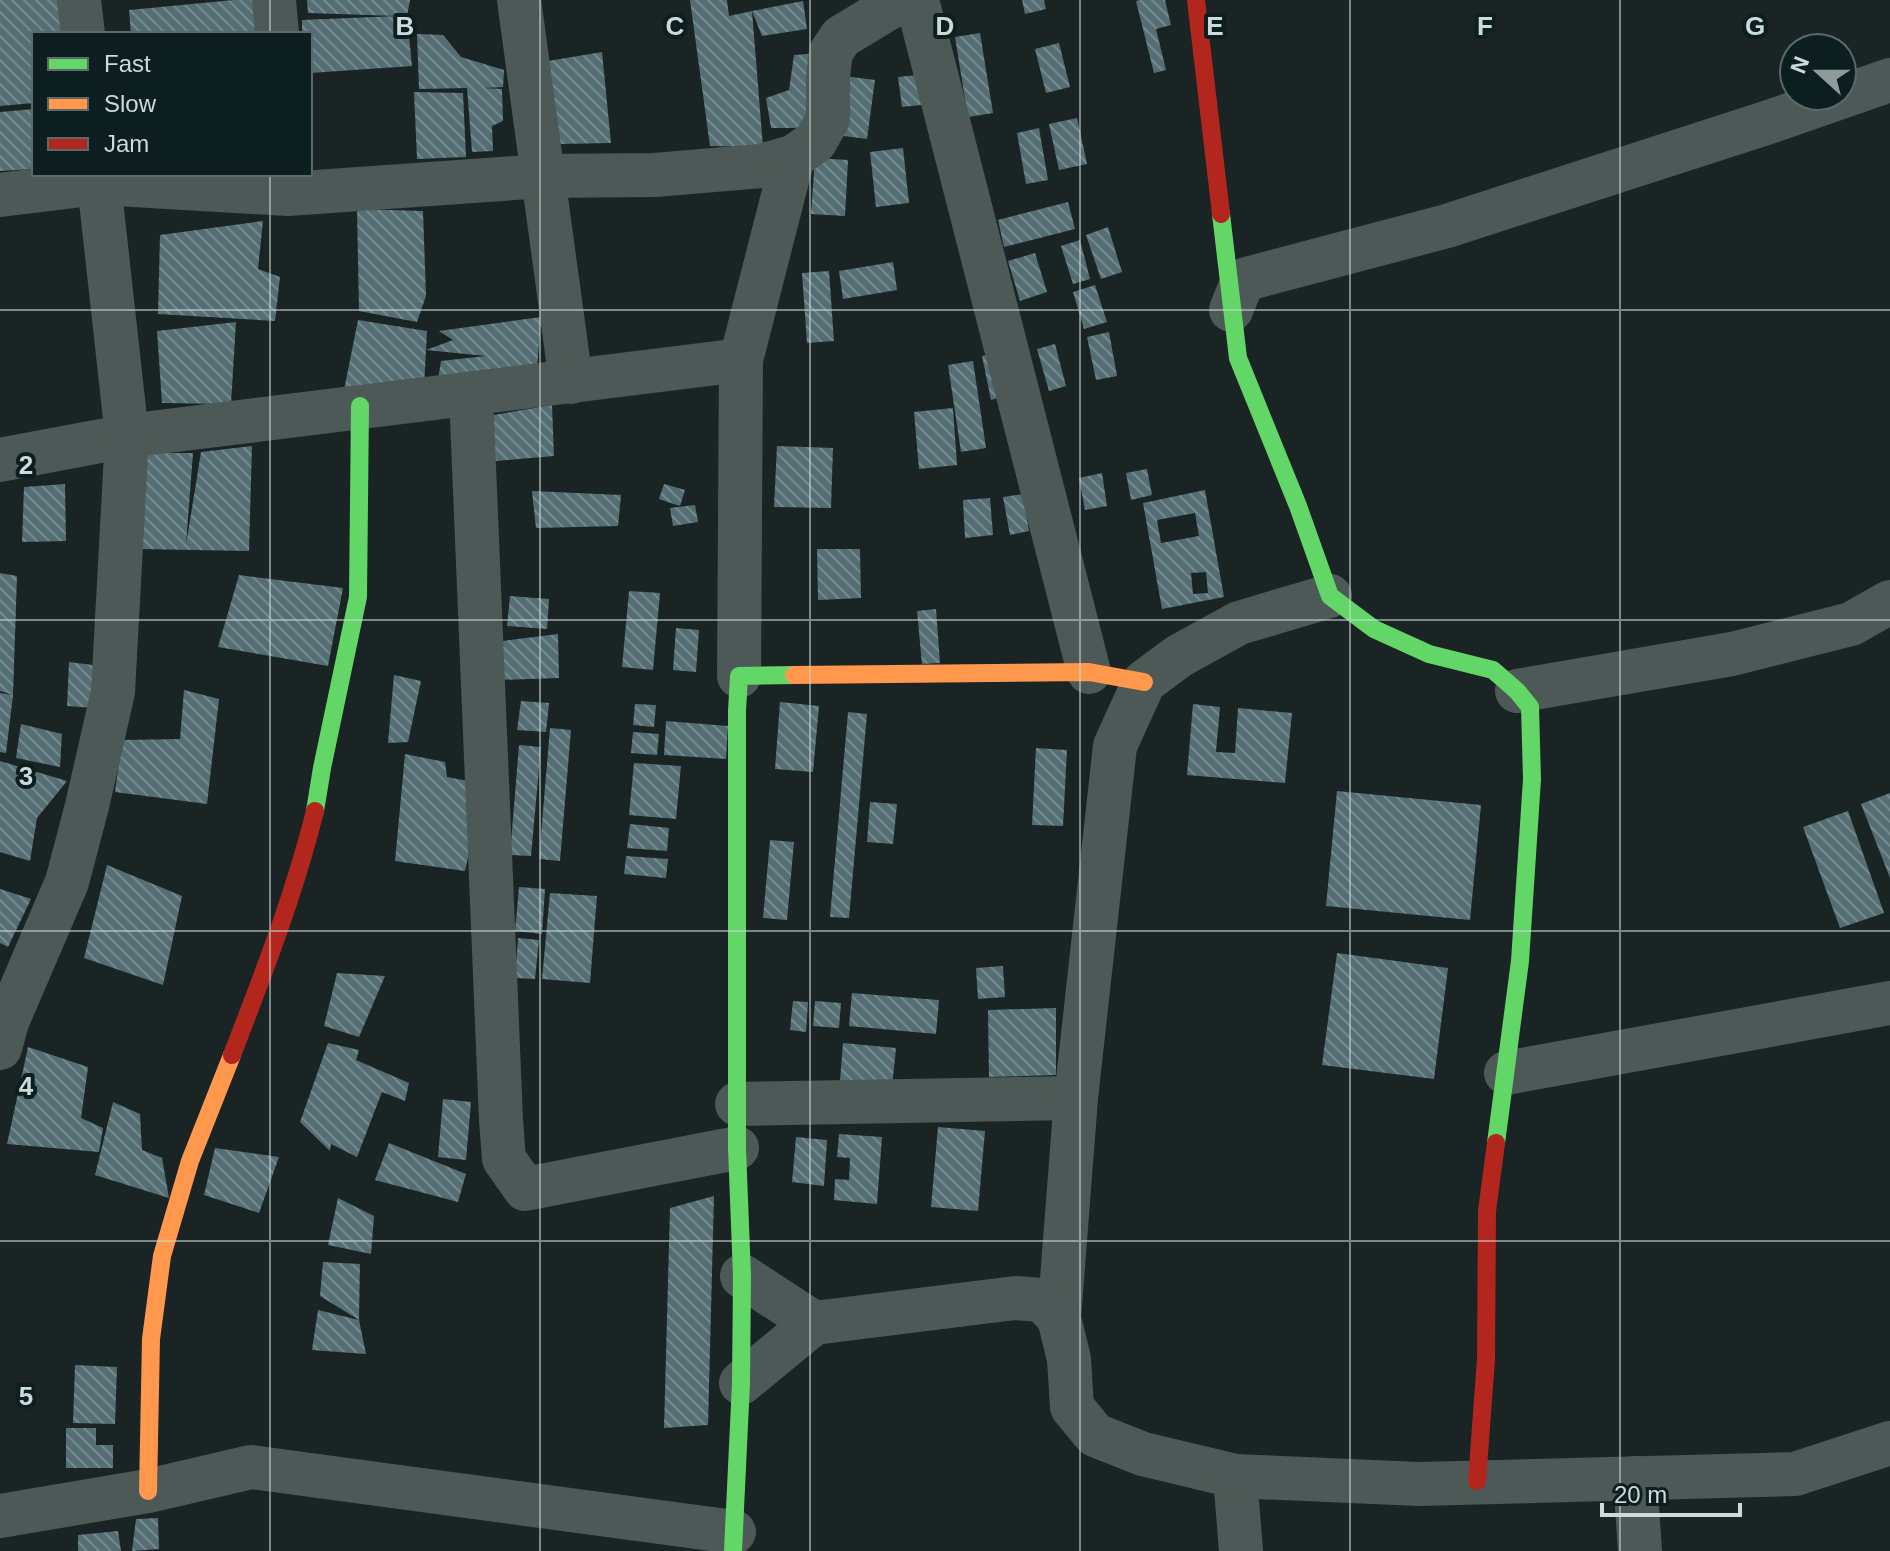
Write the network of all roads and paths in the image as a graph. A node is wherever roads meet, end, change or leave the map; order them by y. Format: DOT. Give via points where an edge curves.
graph roads {
  1 [pos="79,0"];
  2 [pos="274,0"];
  3 [pos="519,0"];
  4 [pos="902,0"];
  5 [pos="917,0"];
  6 [pos="1196,0"];
  7 [pos="83,32"];
  8 [pos="277,32"];
  9 [pos="1890,80"];
  10 [pos="793,157"];
  11 [pos="543,176"];
  12 [pos="98,179"];
  13 [pos="287,184"];
  14 [pos="0,195"];
  15 [pos="1231,310"];
  16 [pos="741,360"];
  17 [pos="571,382"];
  18 [pos="471,394"];
  19 [pos="360,406"];
  20 [pos="127,436"];
  21 [pos="0,460"];
  22 [pos="1330,596"];
  23 [pos="1890,602"];
  24 [pos="1089,672"];
  25 [pos="739,676"];
  26 [pos="1144,682"];
  27 [pos="1517,691"];
  28 [pos="1890,1003"];
  29 [pos="0,1048"];
  30 [pos="1506,1073"];
  31 [pos="1076,1098"];
  32 [pos="737,1104"];
  33 [pos="737,1148"];
  34 [pos="742,1276"];
  35 [pos="1059,1318"];
  36 [pos="814,1323"];
  37 [pos="741,1383"];
  38 [pos="1890,1443"];
  39 [pos="1235,1476"];
  40 [pos="1635,1478"];
  41 [pos="1477,1481"];
  42 [pos="148,1491"];
  43 [pos="0,1516"];
  44 [pos="734,1541"];
  45 [pos="1241,1551"];
  46 [pos="1640,1551"];
  1 -- 7 [label="street"];
  2 -- 8 [label="street"];
  3 -- 11 [label="street"];
  4 -- 10 [label="street" via="841,37 831,52 828,119 815,142"];
  5 -- 24 [label="street"];
  6 -- 15 [label="street"];
  9 -- 15 [label="street" via="1447,226 1243,280"];
  10 -- 11 [label="street" via="761,166 655,175"];
  10 -- 16 [label="street"];
  11 -- 13 [label="street"];
  11 -- 17 [label="street"];
  12 -- 13 [label="street"];
  12 -- 14 [label="street"];
  12 -- 20 [label="street"];
  15 -- 22 [label="street" via="1238,358"];
  16 -- 17 [label="street"];
  16 -- 25 [label="street"];
  17 -- 18 [label="street"];
  18 -- 19 [label="street"];
  18 -- 33 [label="street" via="504,1159 525,1189"];
  19 -- 20 [label="street"];
  19 -- 42 [label="street" via="358,597 300,867 190,1161 162,1256 151,1339"];
  20 -- 21 [label="street"];
  20 -- 29 [label="street" via="113,692 67,882"];
  22 -- 26 [label="street" via="1239,623"];
  22 -- 27 [label="street" via="1374,629 1429,654 1493,670"];
  23 -- 27 [label="street" via="1851,624 1732,654"];
  24 -- 25 [label="street"];
  24 -- 26 [label="street"];
  25 -- 32 [label="street"];
  26 -- 31 [label="street" via="1115,746"];
  27 -- 30 [label="street" via="1530,707 1532,779 1520,961"];
  28 -- 30 [label="street"];
  30 -- 41 [label="street" via="1487,1211 1486,1359"];
  31 -- 32 [label="street"];
  31 -- 35 [label="street"];
  32 -- 33 [label="street"];
  33 -- 34 [label="street"];
  34 -- 36 [label="street"];
  34 -- 37 [label="street"];
  35 -- 36 [label="street" via="1042,1300 1015,1298"];
  35 -- 39 [label="street" via="1072,1407 1095,1435 1143,1454"];
  36 -- 37 [label="street"];
  37 -- 44 [label="street"];
  38 -- 40 [label="street" via="1795,1474"];
  39 -- 41 [label="street" via="1419,1484"];
  39 -- 45 [label="street"];
  40 -- 41 [label="street"];
  40 -- 46 [label="street"];
  42 -- 43 [label="street"];
  42 -- 44 [label="street" via="251,1467"];
}
